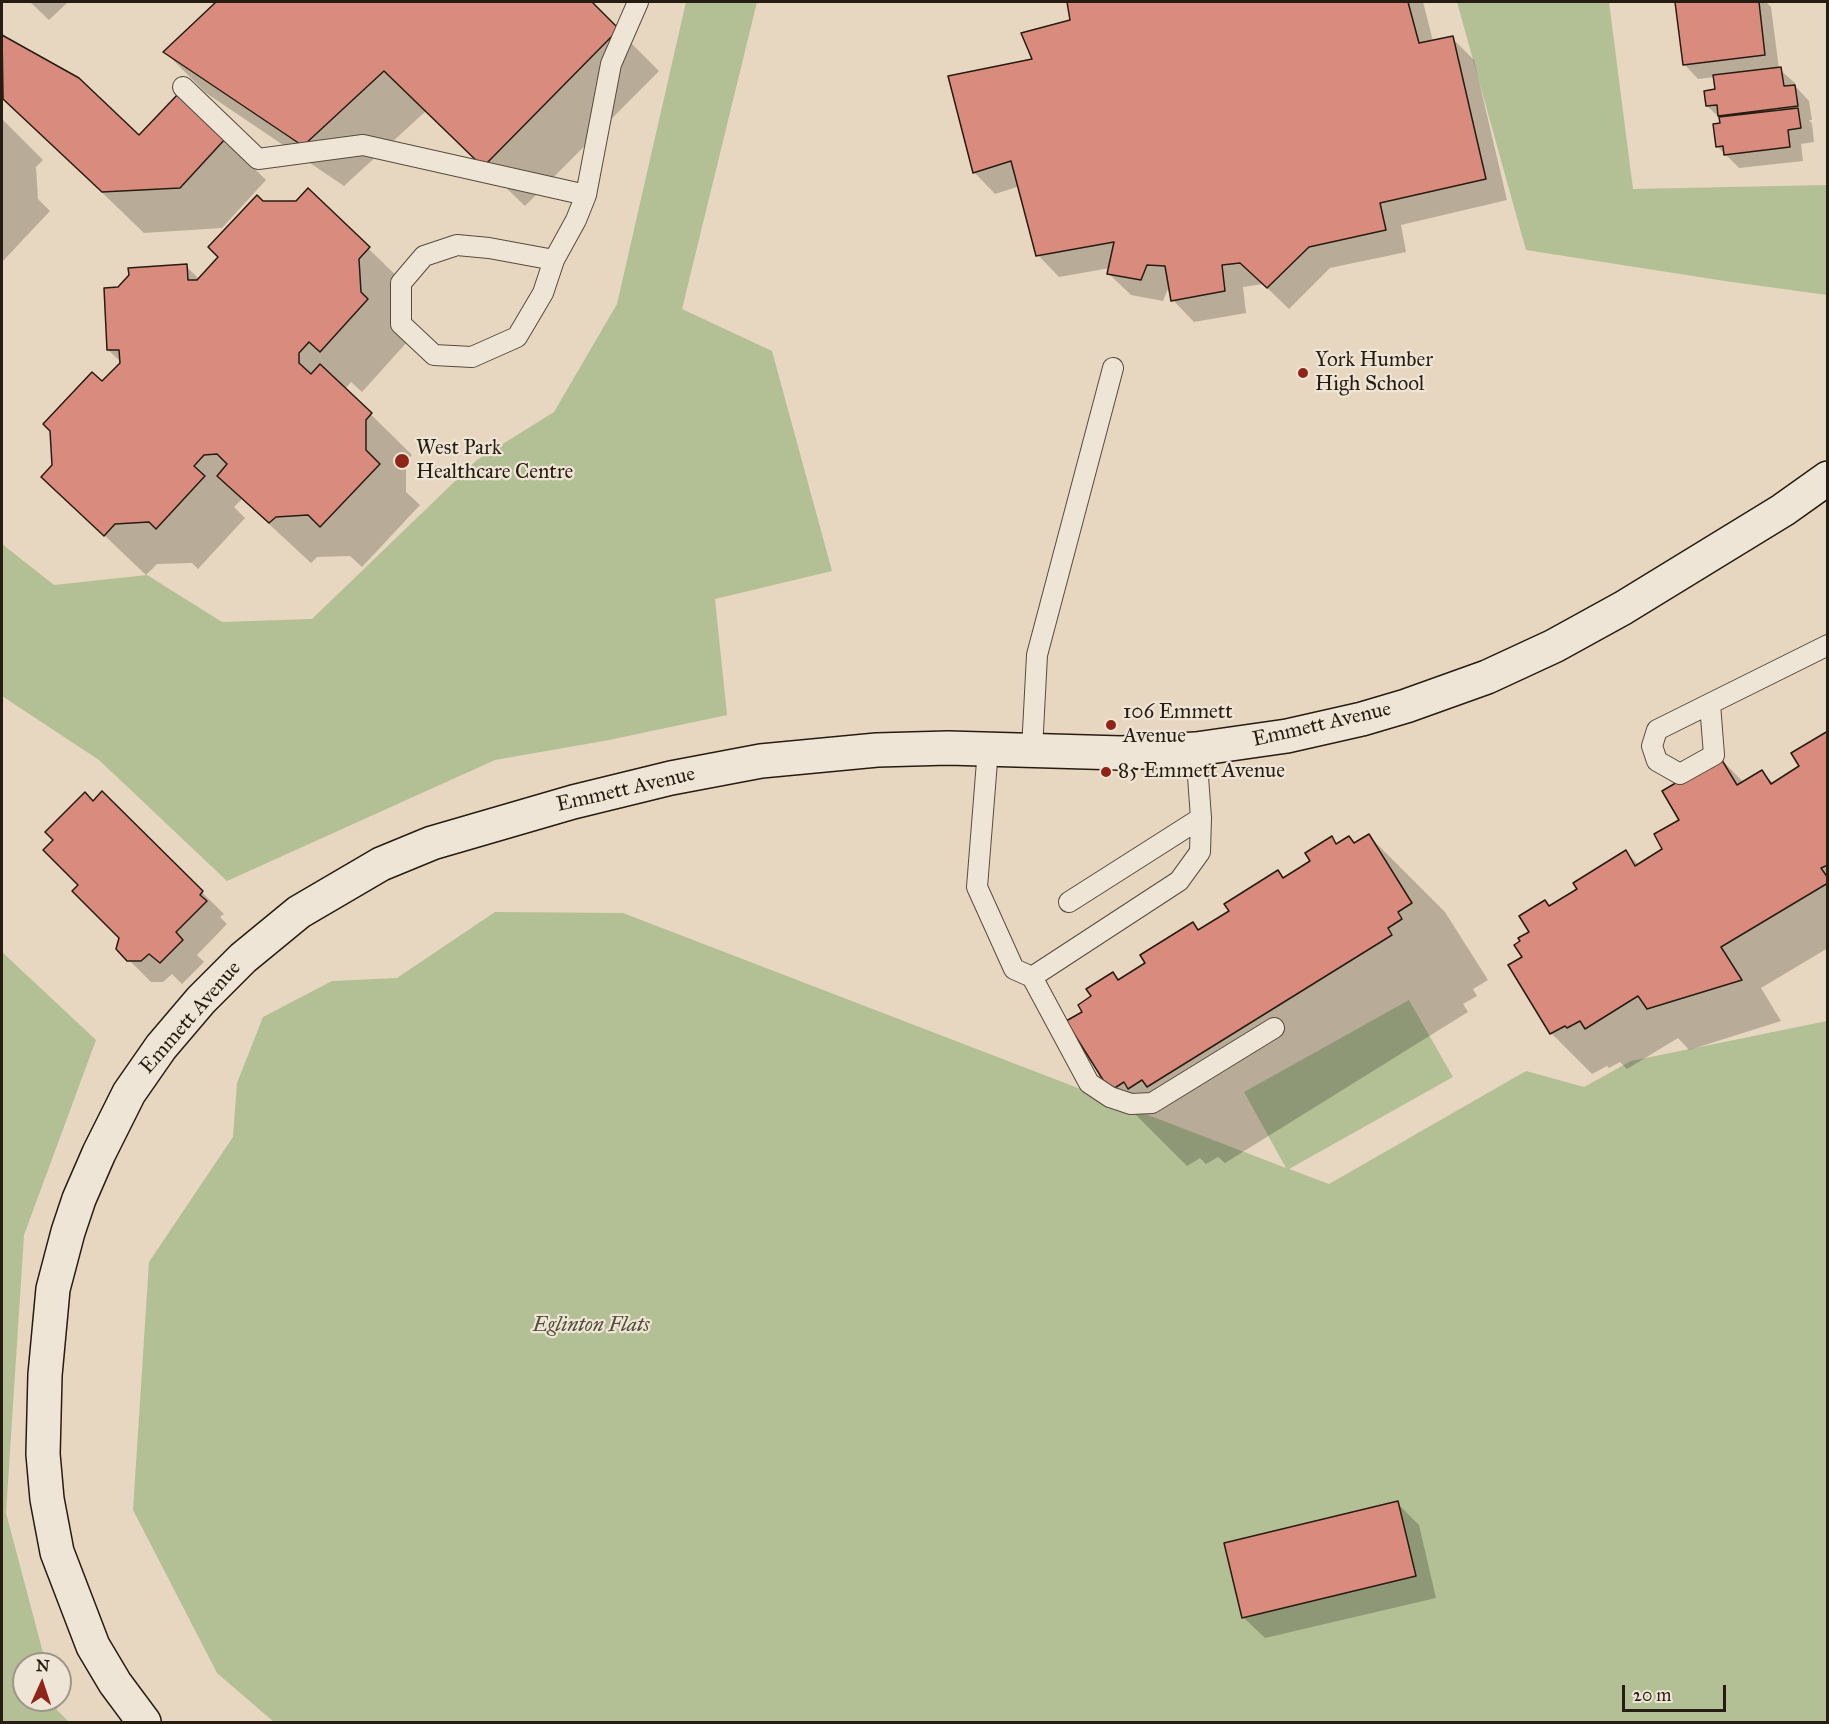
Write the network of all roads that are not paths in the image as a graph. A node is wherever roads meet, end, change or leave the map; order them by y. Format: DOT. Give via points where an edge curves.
graph roads {
  1 [pos="638,2"];
  2 [pos="183,87"];
  3 [pos="586,195"];
  4 [pos="554,260"];
  5 [pos="1113,368"];
  6 [pos="1826,483"];
  7 [pos="1827,645"];
  8 [pos="1710,704"];
  9 [pos="988,749"];
  10 [pos="1196,749"];
  11 [pos="1032,750"];
  12 [pos="1201,818"];
  13 [pos="1069,902"];
  14 [pos="1032,977"];
  15 [pos="1274,1028"];
  16 [pos="144,1722"];
  1 -- 3 [label="lane" via="611,64"];
  2 -- 3 [label="lane" via="258,159 363,145"];
  3 -- 4 [label="lane"];
  4 -- 4 [label="lane" via="457,245 424,256 401,283 400,324 434,355 472,357 517,337 543,293"];
  5 -- 11 [label="lane" via="1037,655"];
  6 -- 10 [label="street, Emmett Avenue" via="1623,608 1487,677 1362,719 1287,736"];
  7 -- 8 [label="lane"];
  9 -- 11 [label="street, Emmett Avenue"];
  9 -- 14 [label="lane" via="977,887 1014,969"];
  9 -- 16 [label="street, Emmett Avenue" via="878,750 761,761 573,802 432,843 381,864 299,912 243,958 194,1008 129,1093 79,1199 53,1289 45,1375 43,1454 57,1552 93,1646"];
  10 -- 11 [label="street, Emmett Avenue" via="1121,753"];
  10 -- 12 [label="lane"];
  12 -- 13 [label="lane"];
  12 -- 14 [label="lane" via="1200,852 1179,881"];
  14 -- 15 [label="lane" via="1089,1083 1110,1097 1131,1104 1152,1103"];
}
